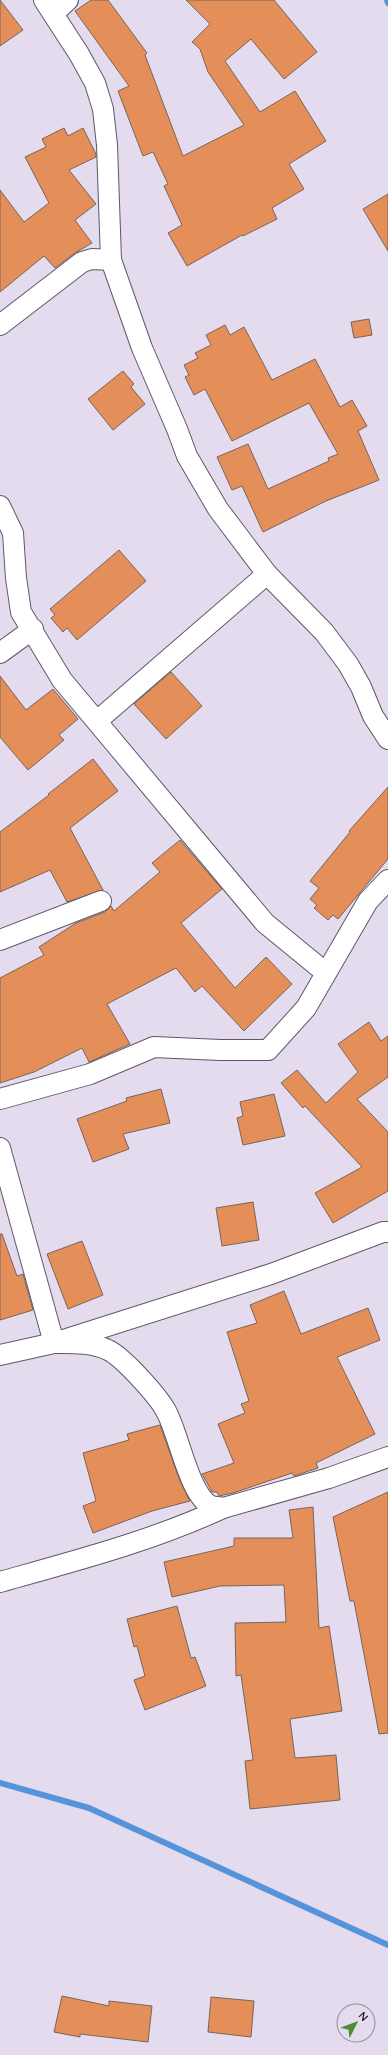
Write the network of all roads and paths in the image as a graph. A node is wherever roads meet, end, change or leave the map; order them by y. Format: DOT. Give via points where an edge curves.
graph roads {
  1 [pos="68,0"];
  2 [pos="49,7"];
  3 [pos="111,260"];
  4 [pos="0,325"];
  5 [pos="0,506"];
  6 [pos="267,574"];
  7 [pos="33,629"];
  8 [pos="0,653"];
  9 [pos="97,721"];
  10 [pos="388,739"];
  11 [pos="388,880"];
  12 [pos="101,901"];
  13 [pos="0,940"];
  14 [pos="326,973"];
  15 [pos="0,1099"];
  16 [pos="0,1148"];
  17 [pos="388,1232"];
  18 [pos="54,1343"];
  19 [pos="0,1356"];
  20 [pos="388,1456"];
  21 [pos="223,1508"];
  22 [pos="0,1582"];
  1 -- 2 [label="street"];
  2 -- 3 [label="street" via="95,83 103,109 107,145"];
  3 -- 4 [label="street" via="92,259 82,262"];
  3 -- 6 [label="street" via="142,348 186,456 218,509"];
  5 -- 7 [label="street" via="13,533 21,612"];
  6 -- 9 [label="street"];
  6 -- 10 [label="street" via="324,632 348,664 373,716"];
  7 -- 8 [label="street"];
  7 -- 9 [label="street" via="62,680"];
  9 -- 14 [label="street" via="265,923"];
  11 -- 14 [label="street" via="368,901"];
  12 -- 13 [label="street"];
  14 -- 15 [label="street" via="306,1008 268,1050 154,1047 90,1074"];
  16 -- 18 [label="street"];
  17 -- 18 [label="street" via="271,1274"];
  18 -- 19 [label="street"];
  18 -- 21 [label="street" via="95,1346 108,1350 124,1363 166,1410 199,1495 211,1506"];
  20 -- 21 [label="street" via="329,1478"];
  21 -- 22 [label="street" via="183,1526"];
}
